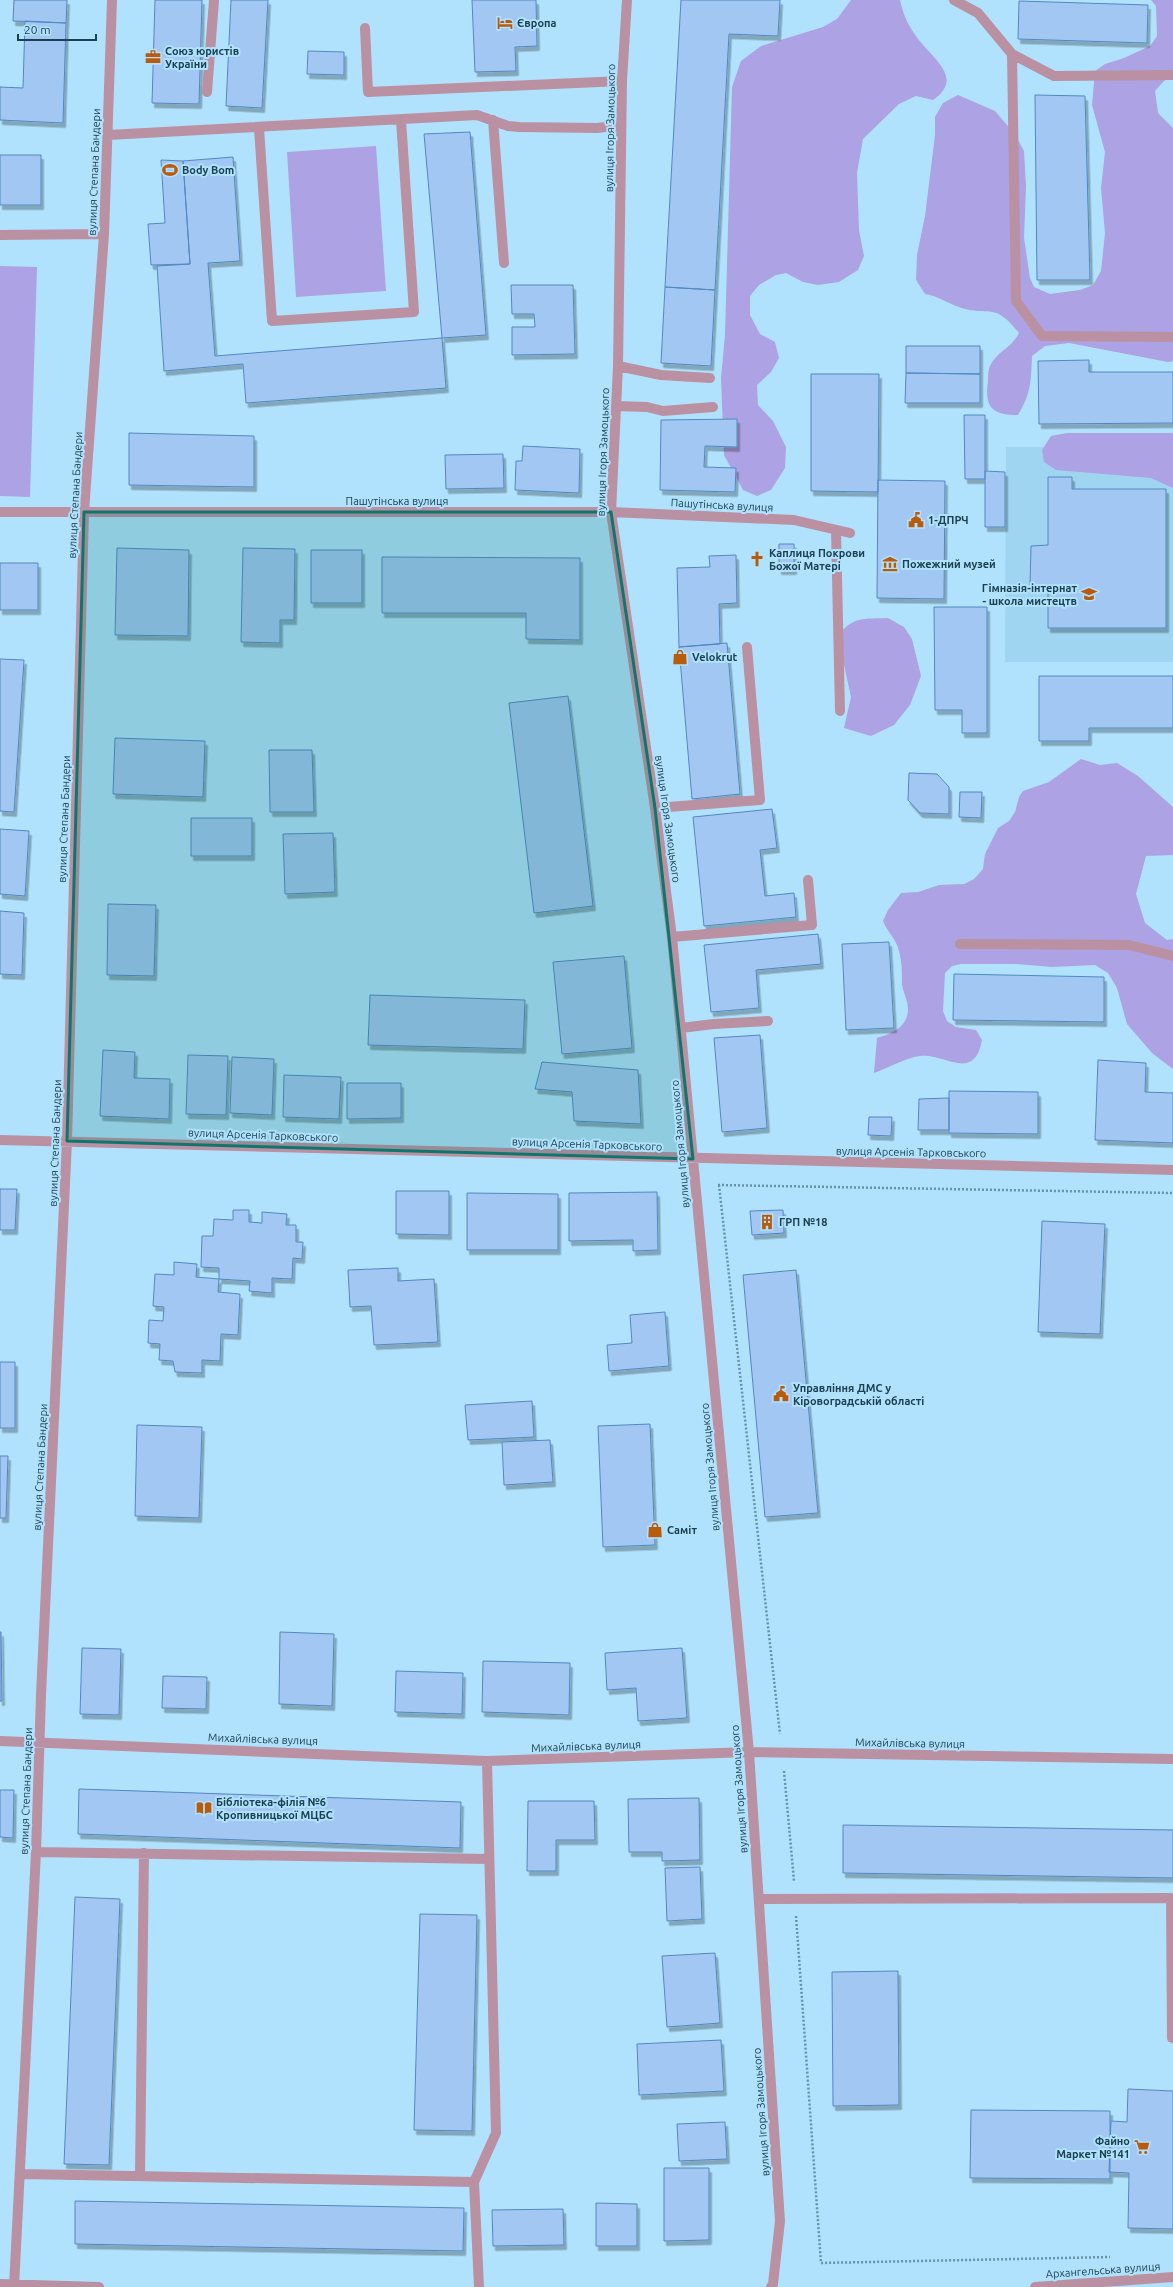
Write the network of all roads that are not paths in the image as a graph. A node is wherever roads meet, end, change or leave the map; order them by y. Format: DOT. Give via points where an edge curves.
graph roads {
  1 [pos="112,0"];
  2 [pos="214,0"];
  3 [pos="627,0"];
  4 [pos="954,0"];
  5 [pos="365,28"];
  6 [pos="1012,54"];
  7 [pos="1173,75"];
  8 [pos="622,81"];
  9 [pos="207,92"];
  10 [pos="401,120"];
  11 [pos="493,120"];
  12 [pos="621,125"];
  13 [pos="260,128"];
  14 [pos="108,135"];
  15 [pos="104,234"];
  16 [pos="0,235"];
  17 [pos="504,263"];
  18 [pos="1173,337"];
  19 [pos="618,366"];
  20 [pos="710,378"];
  21 [pos="616,406"];
  22 [pos="713,407"];
  23 [pos="0,512"];
  24 [pos="84,512"];
  25 [pos="611,512"];
  26 [pos="836,531"];
  27 [pos="850,533"];
  28 [pos="747,647"];
  29 [pos="840,711"];
  30 [pos="655,808"];
  31 [pos="808,880"];
  32 [pos="672,937"];
  33 [pos="960,944"];
  34 [pos="1173,956"];
  35 [pos="768,1021"];
  36 [pos="681,1028"];
  37 [pos="0,1140"];
  38 [pos="67,1141"];
  39 [pos="693,1159"];
  40 [pos="1173,1170"];
  41 [pos="0,1740"];
  42 [pos="39,1742"];
  43 [pos="749,1752"];
  44 [pos="1173,1759"];
  45 [pos="487,1761"];
  46 [pos="36,1852"];
  47 [pos="144,1853"];
  48 [pos="489,1859"];
  49 [pos="759,1899"];
  50 [pos="1172,2038"];
  51 [pos="20,2174"];
  52 [pos="140,2175"];
  53 [pos="474,2182"];
  54 [pos="1173,2277"];
  55 [pos="0,2284"];
  56 [pos="14,2286"];
  57 [pos="99,2287"];
  58 [pos="479,2287"];
  59 [pos="771,2287"];
  60 [pos="1035,2287"];
  1 -- 14 [label="street, вулиця Степана Бандери"];
  2 -- 9 [label="street"];
  3 -- 8 [label="street, вулиця Ігоря Замоцького"];
  4 -- 6 [label="street" via="978,13"];
  5 -- 8 [label="street" via="368,92"];
  6 -- 7 [label="street" via="1054,76"];
  6 -- 18 [label="street" via="1016,301 1042,336"];
  8 -- 12 [label="street, вулиця Ігоря Замоцького"];
  10 -- 11 [label="street" via="477,116"];
  10 -- 13 [label="street"];
  10 -- 13 [label="street" via="414,312 272,321"];
  11 -- 12 [label="street" via="519,127 597,128"];
  11 -- 17 [label="street"];
  12 -- 19 [label="street, вулиця Ігоря Замоцького"];
  13 -- 14 [label="street"];
  14 -- 15 [label="street, вулиця Степана Бандери"];
  15 -- 16 [label="street"];
  15 -- 24 [label="street, вулиця Степана Бандери"];
  19 -- 20 [label="street" via="661,375"];
  19 -- 21 [label="street, вулиця Ігоря Замоцького"];
  21 -- 22 [label="street" via="647,407 663,411"];
  21 -- 25 [label="street, вулиця Ігоря Замоцького"];
  23 -- 24 [label="street, Пашутінська вулиця"];
  24 -- 25 [label="street, Пашутінська вулиця"];
  24 -- 38 [label="street, вулиця Степана Бандери"];
  25 -- 26 [label="street, Пашутінська вулиця" via="794,520"];
  25 -- 30 [label="street, вулиця Ігоря Замоцького"];
  26 -- 27 [label="street, Пашутінська вулиця"];
  26 -- 29 [label="street"];
  28 -- 30 [label="street" via="760,800"];
  30 -- 32 [label="street, вулиця Ігоря Замоцького"];
  31 -- 32 [label="street" via="812,925"];
  32 -- 36 [label="street, вулиця Ігоря Замоцького"];
  33 -- 34 [label="street" via="1129,945"];
  35 -- 36 [label="street"];
  36 -- 39 [label="street, вулиця Ігоря Замоцького"];
  37 -- 38 [label="street, вулиця Арсенія Тарковського"];
  38 -- 39 [label="street, вулиця Арсенія Тарковського"];
  38 -- 42 [label="street, вулиця Степана Бандери"];
  39 -- 40 [label="street, вулиця Арсенія Тарковського"];
  39 -- 43 [label="street, вулиця Ігоря Замоцького"];
  41 -- 42 [label="street, Михайлівська вулиця"];
  42 -- 45 [label="street, Михайлівська вулиця"];
  42 -- 46 [label="street, вулиця Степана Бандери"];
  43 -- 44 [label="street, Михайлівська вулиця"];
  43 -- 45 [label="street, Михайлівська вулиця"];
  43 -- 49 [label="street, вулиця Ігоря Замоцького"];
  45 -- 48 [label="street"];
  46 -- 47 [label="street"];
  46 -- 51 [label="street, вулиця Степана Бандери"];
  47 -- 48 [label="street"];
  47 -- 52 [label="street"];
  48 -- 53 [label="street" via="496,2133"];
  49 -- 50 [label="street" via="1172,1898"];
  49 -- 59 [label="street, вулиця Ігоря Замоцького" via="780,2221"];
  51 -- 52 [label="street"];
  51 -- 56 [label="street, вулиця Степана Бандери"];
  52 -- 53 [label="street"];
  53 -- 58 [label="street"];
  54 -- 60 [label="street, Архангельська вулиця"];
  55 -- 56 [label="street"];
  56 -- 57 [label="street"];
}
